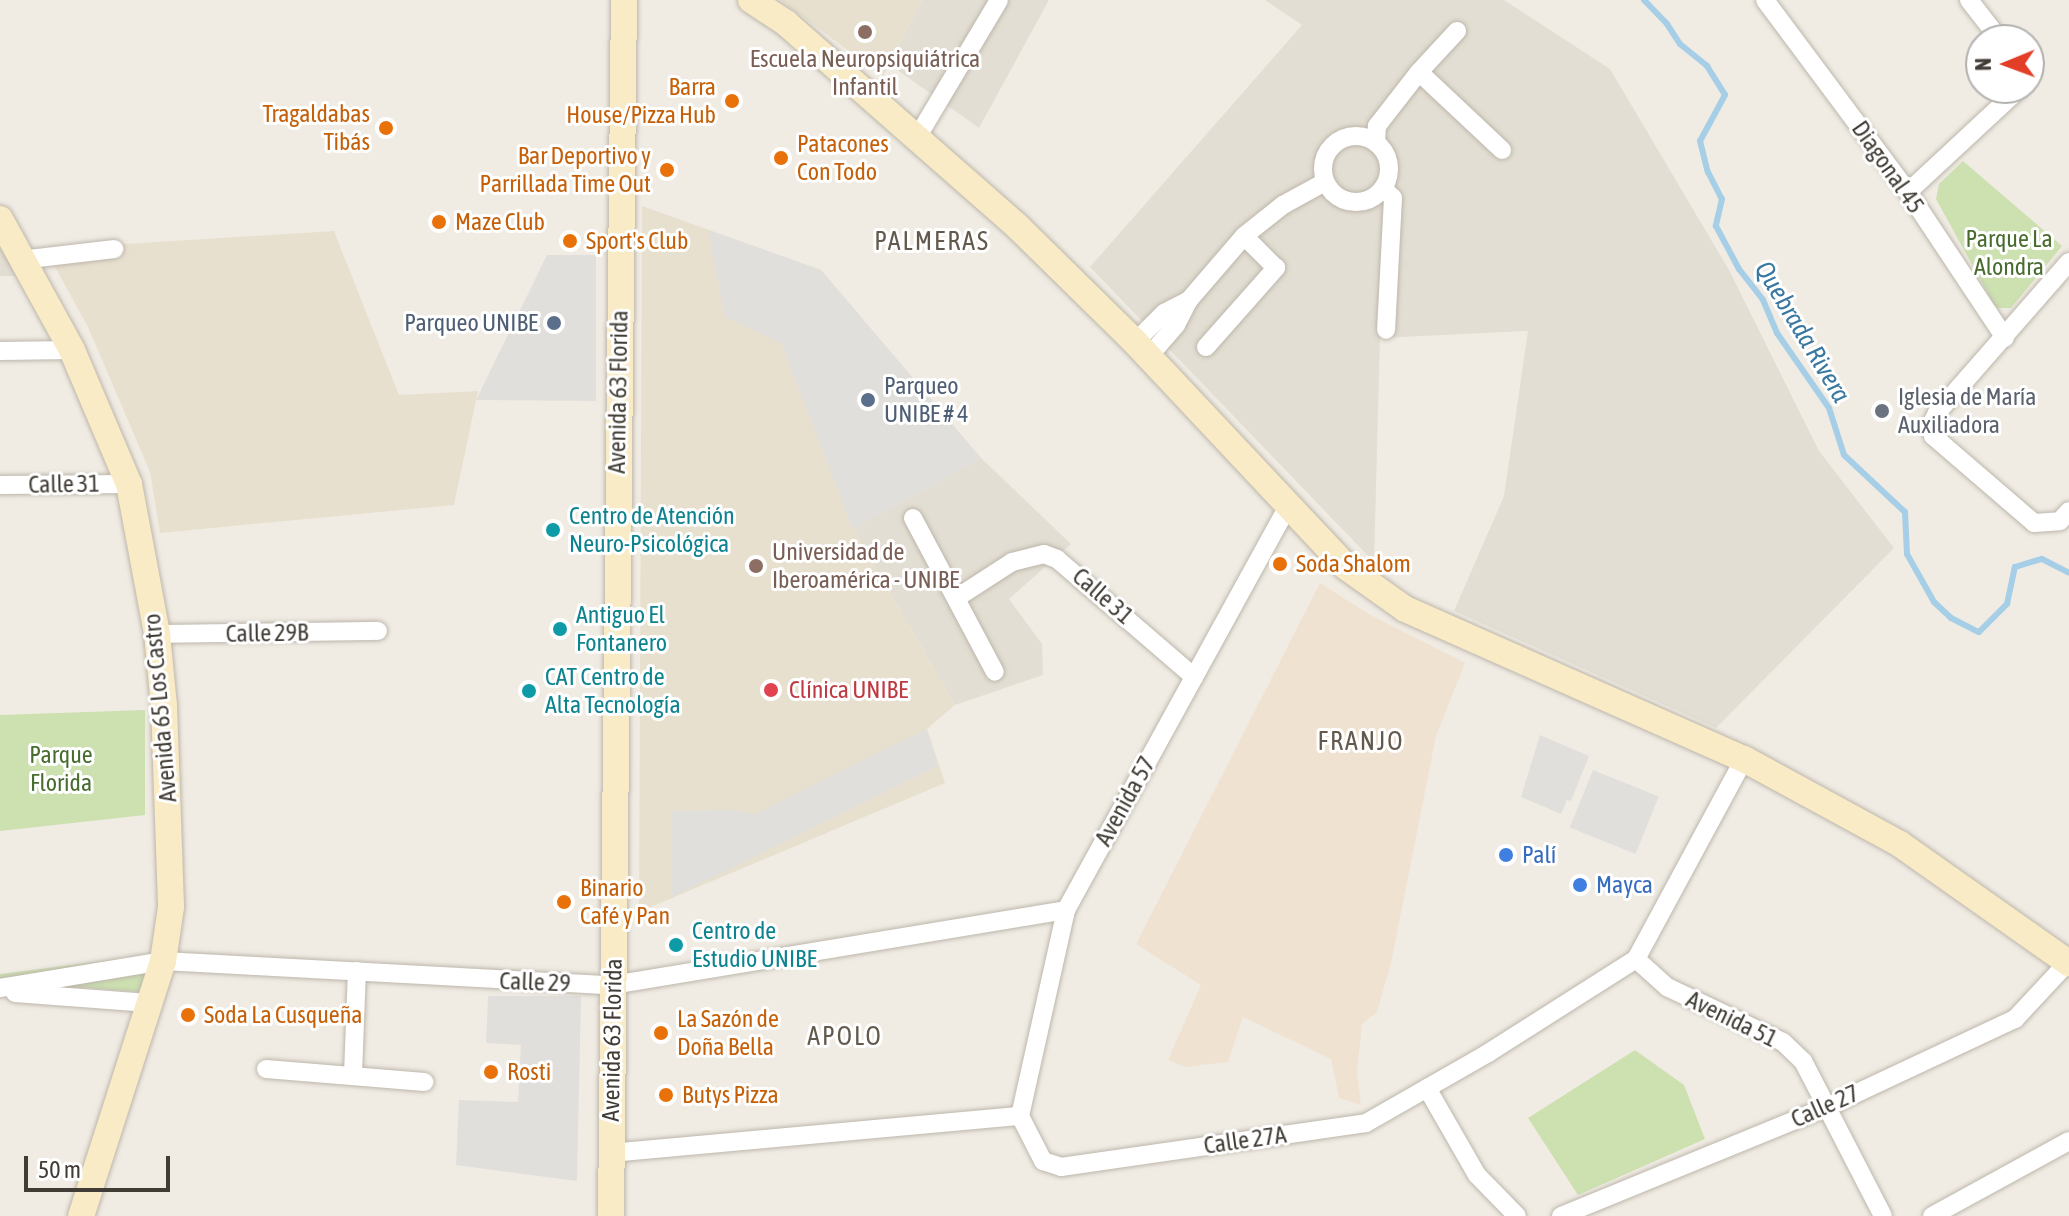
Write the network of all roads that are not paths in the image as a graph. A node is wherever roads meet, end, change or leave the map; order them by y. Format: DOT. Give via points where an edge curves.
graph roads {
  1 [pos="624,0"];
  2 [pos="751,0"];
  3 [pos="999,0"];
  4 [pos="1765,0"];
  5 [pos="1969,0"];
  6 [pos="1988,24"];
  7 [pos="1457,31"];
  8 [pos="1419,72"];
  9 [pos="2003,104"];
  10 [pos="918,136"];
  11 [pos="1376,143"];
  12 [pos="1502,150"];
  13 [pos="1325,182"];
  14 [pos="1383,188"];
  15 [pos="1908,192"];
  16 [pos="0,219"];
  17 [pos="1244,236"];
  18 [pos="114,249"];
  19 [pos="21,260"];
  20 [pos="2069,262"];
  21 [pos="1386,330"];
  22 [pos="2005,338"];
  23 [pos="1206,347"];
  24 [pos="1142,349"];
  25 [pos="72,350"];
  26 [pos="0,351"];
  27 [pos="129,484"];
  28 [pos="0,485"];
  29 [pos="1287,508"];
  30 [pos="2069,511"];
  31 [pos="913,518"];
  32 [pos="958,597"];
  33 [pos="378,631"];
  34 [pos="157,634"];
  35 [pos="995,672"];
  36 [pos="1194,677"];
  37 [pos="1744,759"];
  38 [pos="1066,910"];
  39 [pos="1636,959"];
  40 [pos="163,961"];
  41 [pos="2068,962"];
  42 [pos="357,971"];
  43 [pos="613,985"];
  44 [pos="0,990"];
  45 [pos="149,1003"];
  46 [pos="266,1069"];
  47 [pos="353,1074"];
  48 [pos="424,1082"];
  49 [pos="1427,1088"];
  50 [pos="1827,1107"];
  51 [pos="1020,1116"];
  52 [pos="2069,1141"];
  53 [pos="611,1153"];
  54 [pos="81,1216"];
  55 [pos="611,1216"];
  56 [pos="1517,1216"];
  57 [pos="1561,1216"];
  58 [pos="1883,1216"];
  59 [pos="1932,1216"];
  1 -- 43 [label="main road, Avenida 63 Florida"];
  2 -- 10 [label="main road" via="786,23"];
  3 -- 10 [label="street"];
  4 -- 15 [label="street, Diagonal 45"];
  5 -- 6 [label="street"];
  7 -- 8 [label="street"];
  8 -- 11 [label="street" via="1377,126"];
  8 -- 12 [label="street"];
  9 -- 15 [label="street"];
  10 -- 24 [label="main road"];
  11 -- 13 [label="street" via="1353,136 1341,140 1325,157"];
  11 -- 14 [label="street" via="1387,159"];
  13 -- 14 [label="street" via="1338,197 1357,202"];
  13 -- 17 [label="street" via="1283,205"];
  14 -- 21 [label="street" via="1393,198"];
  15 -- 22 [label="street, Diagonal 45"];
  16 -- 19 [label="main road, Avenida 65 Los Castro"];
  17 -- 23 [label="street" via="1276,268"];
  17 -- 24 [label="street" via="1189,300 1164,313"];
  18 -- 19 [label="street"];
  19 -- 25 [label="main road, Avenida 65 Los Castro"];
  20 -- 22 [label="street"];
  22 -- 30 [label="street" via="1937,413 1933,436 2034,523 2060,521"];
  24 -- 29 [label="main road"];
  25 -- 26 [label="street"];
  25 -- 27 [label="main road, Avenida 65 Los Castro"];
  27 -- 28 [label="street, Calle 31"];
  27 -- 34 [label="main road, Avenida 65 Los Castro"];
  29 -- 36 [label="street, Avenida 57"];
  29 -- 37 [label="main road" via="1346,567 1405,609"];
  31 -- 32 [label="street"];
  32 -- 35 [label="street"];
  32 -- 36 [label="street, Calle 31" via="1012,562 1044,554 1057,559"];
  33 -- 34 [label="street, Calle 29B"];
  34 -- 40 [label="main road, Avenida 65 Los Castro" via="171,907"];
  36 -- 38 [label="street, Avenida 57"];
  37 -- 39 [label="street, Calle 27A"];
  37 -- 41 [label="main road" via="1900,844"];
  38 -- 43 [label="street, Calle 29"];
  38 -- 51 [label="street, Avenida 57"];
  39 -- 49 [label="street, Calle 27A"];
  39 -- 50 [label="street, Avenida 51" via="1667,987 1783,1042 1803,1061"];
  40 -- 42 [label="street, Calle 29"];
  40 -- 44 [label="street, Calle 29"];
  40 -- 45 [label="main road, Avenida 65 Los Castro"];
  41 -- 50 [label="street, Calle 27" via="2015,1019"];
  42 -- 43 [label="street, Calle 29"];
  42 -- 47 [label="street"];
  43 -- 53 [label="main road, Avenida 63 Florida"];
  44 -- 45 [label="street, Calle 29"];
  45 -- 54 [label="main road, Avenida 65 Los Castro"];
  46 -- 47 [label="street"];
  47 -- 48 [label="street"];
  49 -- 51 [label="street, Calle 27A" via="1366,1123 1061,1167 1043,1161"];
  49 -- 56 [label="street" via="1477,1175"];
  50 -- 57 [label="street, Calle 27"];
  50 -- 58 [label="street, Avenida 51"];
  51 -- 53 [label="street"];
  52 -- 59 [label="street"];
  53 -- 55 [label="main road, Avenida 63 Florida"];
}
